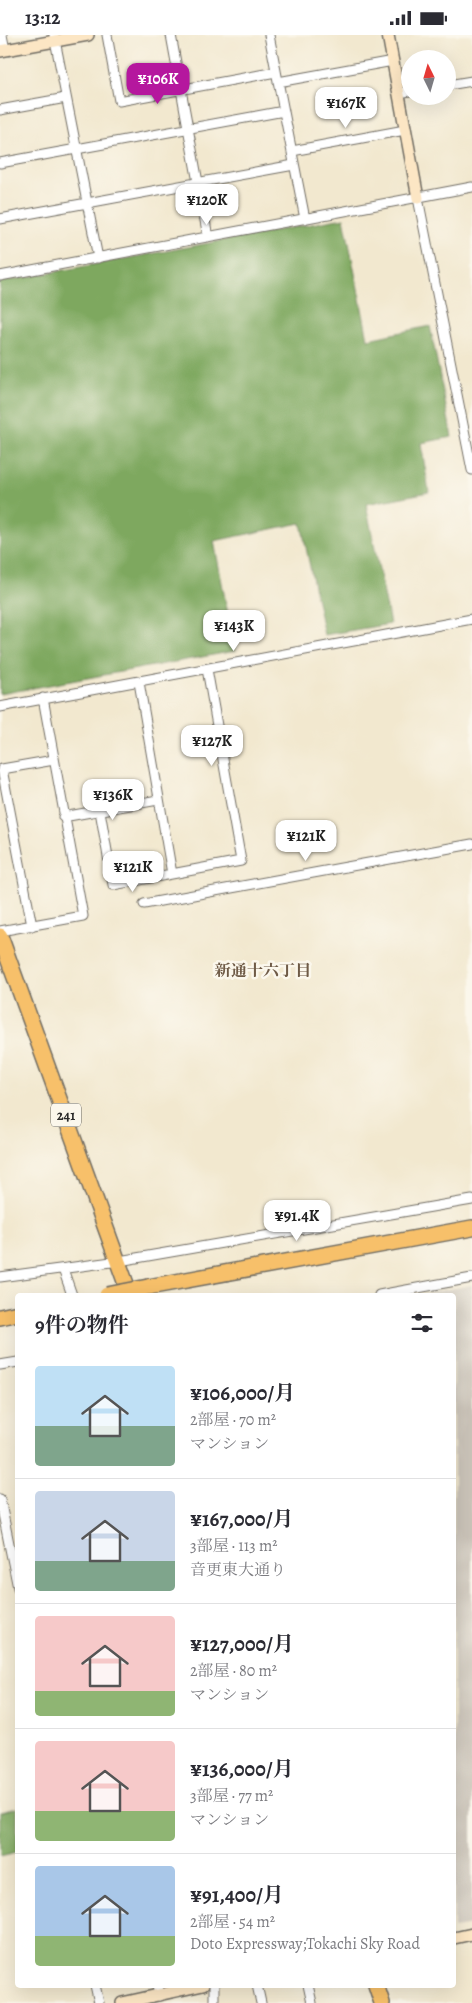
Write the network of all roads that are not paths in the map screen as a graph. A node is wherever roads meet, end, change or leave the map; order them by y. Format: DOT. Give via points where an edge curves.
graph roads {
  1 [pos="2,35"];
  2 [pos="88,35"];
  3 [pos="107,35"];
  4 [pos="171,35"];
  5 [pos="269,35"];
  6 [pos="388,35"];
  7 [pos="54,38"];
  8 [pos="2,51"];
  9 [pos="393,61"];
  10 [pos="276,71"];
  11 [pos="472,81"];
  12 [pos="278,82"];
  13 [pos="401,84"];
  14 [pos="456,84"];
  15 [pos="181,89"];
  16 [pos="66,98"];
  17 [pos="404,105"];
  18 [pos="0,110"];
  19 [pos="284,111"];
  20 [pos="188,129"];
  21 [pos="405,129"];
  22 [pos="76,149"];
  23 [pos="292,151"];
  24 [pos="0,163"];
  25 [pos="294,165"];
  26 [pos="198,183"];
  27 [pos="472,187"];
  28 [pos="418,198"];
  29 [pos="87,203"];
  30 [pos="0,219"];
  31 [pos="305,219"];
  32 [pos="208,237"];
  33 [pos="98,258"];
  34 [pos="0,276"];
  35 [pos="472,470"];
  36 [pos="472,619"];
  37 [pos="207,669"];
  38 [pos="139,682"];
  39 [pos="43,698"];
  40 [pos="0,707"];
  41 [pos="54,760"];
  42 [pos="158,800"];
  43 [pos="100,811"];
  44 [pos="63,817"];
  45 [pos="472,844"];
  46 [pos="172,874"];
  47 [pos="144,903"];
  48 [pos="32,926"];
  49 [pos="0,931"];
  50 [pos="0,936"];
  51 [pos="472,1200"];
  52 [pos="472,1228"];
  53 [pos="119,1261"];
  54 [pos="63,1269"];
  55 [pos="0,1277"];
  56 [pos="472,1277"];
  57 [pos="71,1293"];
  58 [pos="117,1293"];
  59 [pos="129,1293"];
  60 [pos="388,1293"];
  61 [pos="15,1312"];
  62 [pos="0,1315"];
  63 [pos="15,1362"];
  64 [pos="0,1365"];
  65 [pos="0,1499"];
  66 [pos="15,1573"];
  67 [pos="472,1934"];
  68 [pos="456,1938"];
  69 [pos="96,1988"];
  70 [pos="180,1988"];
  71 [pos="214,1988"];
  72 [pos="258,1988"];
  73 [pos="309,1988"];
  74 [pos="377,1988"];
  75 [pos="158,1991"];
  76 [pos="99,2003"];
  77 [pos="122,2003"];
  78 [pos="214,2003"];
  79 [pos="261,2003"];
  80 [pos="312,2003"];
  81 [pos="382,2003"];
  1 -- 8 [label="street"];
  2 -- 7 [label="street"];
  3 -- 15 [label="street" via="119,101"];
  4 -- 15 [label="street"];
  5 -- 10 [label="street"];
  6 -- 9 [label="street"];
  7 -- 8 [label="street"];
  7 -- 16 [label="street"];
  9 -- 12 [label="street"];
  9 -- 13 [label="street"];
  10 -- 12 [label="street"];
  10 -- 15 [label="street"];
  11 -- 14 [label="street"];
  12 -- 19 [label="street"];
  15 -- 20 [label="street"];
  16 -- 18 [label="street"];
  16 -- 22 [label="street"];
  17 -- 21 [label="street"];
  19 -- 20 [label="street"];
  19 -- 23 [label="street"];
  20 -- 22 [label="street"];
  20 -- 26 [label="street"];
  21 -- 23 [label="street"];
  21 -- 28 [label="street"];
  22 -- 24 [label="street"];
  22 -- 29 [label="street"];
  23 -- 25 [label="street"];
  25 -- 26 [label="street"];
  25 -- 31 [label="street"];
  26 -- 29 [label="street"];
  26 -- 32 [label="street"];
  27 -- 28 [label="street"];
  28 -- 31 [label="street"];
  28 -- 35 [label="street"];
  29 -- 30 [label="street"];
  29 -- 33 [label="street"];
  31 -- 32 [label="street"];
  32 -- 33 [label="street"];
  33 -- 34 [label="street"];
  36 -- 37 [label="street"];
  37 -- 38 [label="street"];
  37 -- 46 [label="street" via="241,861"];
  38 -- 39 [label="street"];
  38 -- 42 [label="street"];
  39 -- 40 [label="street"];
  39 -- 41 [label="street"];
  41 -- 44 [label="street"];
  41 -- 48 [label="street" via="2,769"];
  42 -- 43 [label="street"];
  42 -- 46 [label="street"];
  43 -- 44 [label="street"];
  43 -- 46 [label="street" via="113,885"];
  44 -- 48 [label="street" via="83,916"];
  45 -- 47 [label="street"];
  48 -- 49 [label="street"];
  50 -- 53 [label="highway, 241"];
  51 -- 53 [label="street"];
  52 -- 58 [label="highway, bridge"];
  53 -- 54 [label="street"];
  53 -- 59 [label="highway, 241"];
  54 -- 55 [label="street"];
  54 -- 57 [label="street"];
  56 -- 60 [label="street"];
  61 -- 62 [label="highway"];
  63 -- 64 [label="street"];
  65 -- 66 [label="street"];
  67 -- 68 [label="street"];
  69 -- 76 [label="street"];
  70 -- 75 [label="street"];
  71 -- 78 [label="street"];
  72 -- 79 [label="street"];
  73 -- 80 [label="street"];
  74 -- 81 [label="highway"];
  75 -- 77 [label="street"];
}
